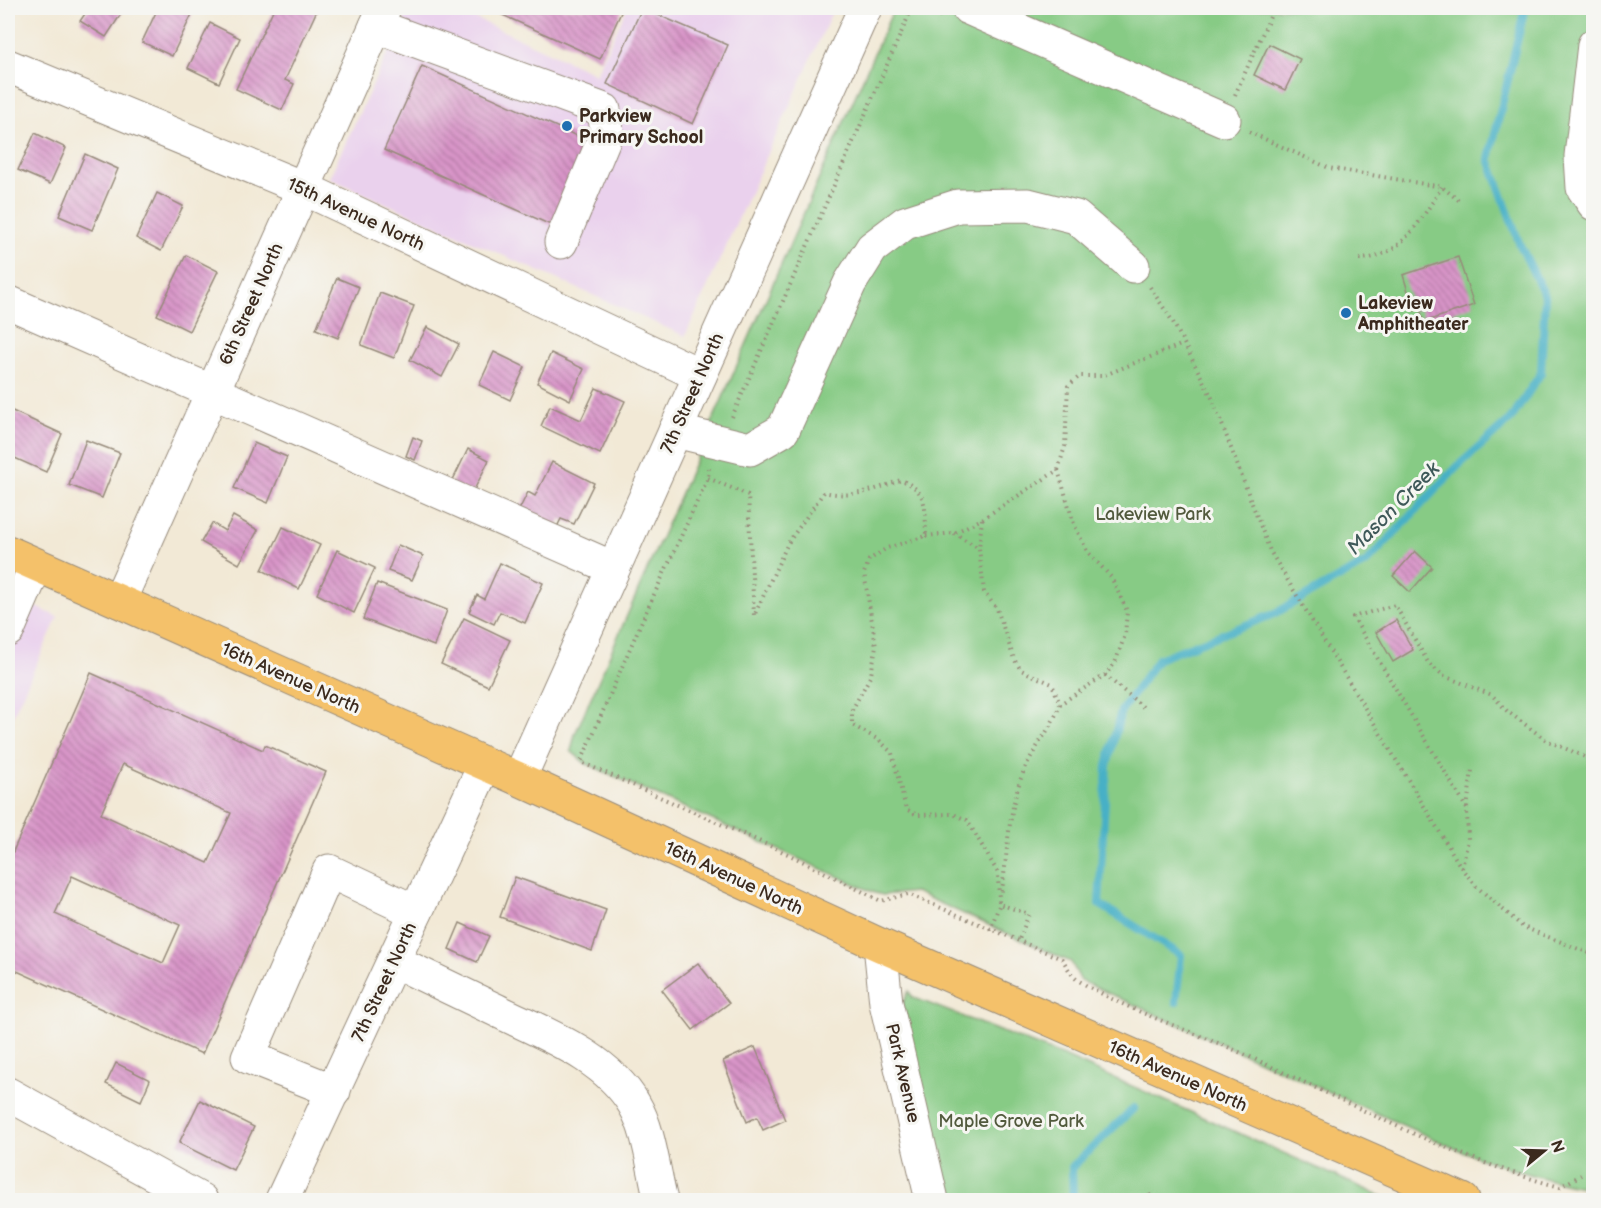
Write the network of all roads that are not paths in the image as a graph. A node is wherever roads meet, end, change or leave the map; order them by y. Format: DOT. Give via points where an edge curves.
graph roads {
  1 [pos="865,8"];
  2 [pos="968,8"];
  3 [pos="380,16"];
  4 [pos="1593,45"];
  5 [pos="8,66"];
  6 [pos="1224,120"];
  7 [pos="303,189"];
  8 [pos="1588,196"];
  9 [pos="561,242"];
  10 [pos="1133,266"];
  11 [pos="8,302"];
  12 [pos="700,375"];
  13 [pos="212,393"];
  14 [pos="675,431"];
  15 [pos="22,558"];
  16 [pos="613,568"];
  17 [pos="119,601"];
  18 [pos="8,630"];
  19 [pos="485,764"];
  20 [pos="519,779"];
  21 [pos="416,912"];
  22 [pos="880,945"];
  23 [pos="394,961"];
  24 [pos="334,1091"];
  25 [pos="8,1094"];
  26 [pos="201,1200"];
  27 [pos="282,1200"];
  28 [pos="661,1200"];
  29 [pos="932,1200"];
  30 [pos="1463,1200"];
  1 -- 12 [label="street, 7th Street North"];
  2 -- 6 [label="street"];
  3 -- 7 [label="street, 6th Street North"];
  3 -- 9 [label="street" via="604,110 607,132"];
  4 -- 8 [label="street" via="1581,156"];
  5 -- 7 [label="street, 15th Avenue North"];
  7 -- 12 [label="street, 15th Avenue North"];
  7 -- 13 [label="street, 6th Street North"];
  10 -- 14 [label="street" via="1076,217 1028,205 958,206 905,223 872,249 850,283 783,430 750,449"];
  11 -- 13 [label="street"];
  12 -- 14 [label="street, 7th Street North"];
  13 -- 16 [label="street"];
  13 -- 17 [label="street, 6th Street North"];
  14 -- 16 [label="street, 7th Street North"];
  15 -- 17 [label="main road, 16th Avenue North"];
  15 -- 18 [label="street"];
  16 -- 20 [label="street, 7th Street North"];
  17 -- 19 [label="main road, 16th Avenue North"];
  19 -- 20 [label="main road, 16th Avenue North"];
  19 -- 21 [label="street, 7th Street North"];
  20 -- 22 [label="main road, 16th Avenue North"];
  21 -- 23 [label="street, 7th Street North"];
  21 -- 24 [label="street" via="328,871 248,1057"];
  22 -- 29 [label="street, Park Avenue" via="886,1003"];
  22 -- 30 [label="main road, 16th Avenue North"];
  23 -- 24 [label="street, 7th Street North"];
  23 -- 28 [label="street" via="596,1063 634,1104"];
  24 -- 27 [label="street, 7th Street North"];
  25 -- 26 [label="street"];
}
